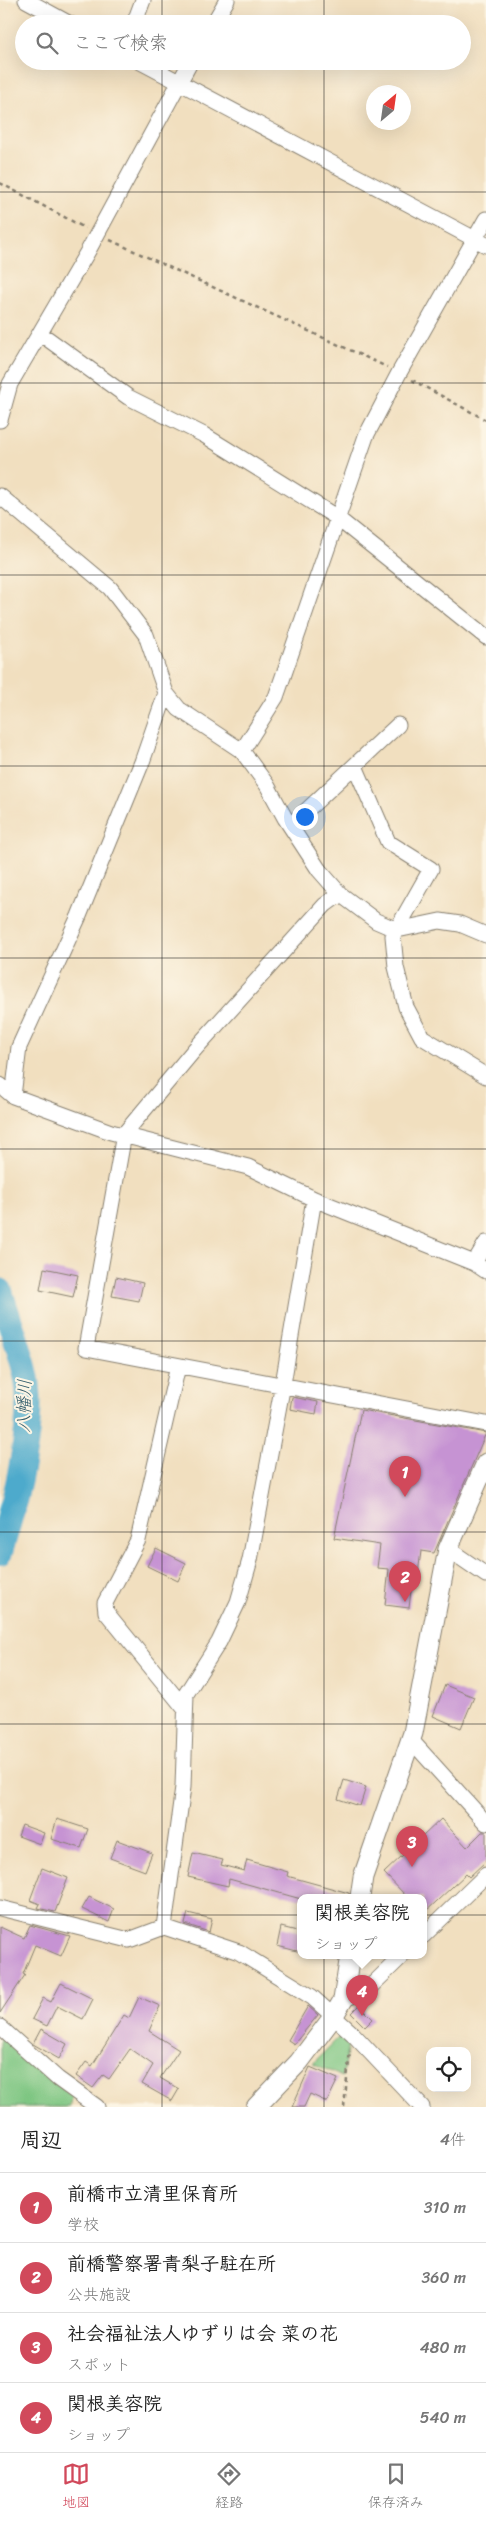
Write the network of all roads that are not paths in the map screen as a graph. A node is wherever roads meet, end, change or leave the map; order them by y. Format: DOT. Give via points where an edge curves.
graph roads {
  1 [pos="26,0"];
  2 [pos="143,0"];
  3 [pos="227,0"];
  4 [pos="54,15"];
  5 [pos="137,15"];
  6 [pos="218,15"];
  7 [pos="155,70"];
  8 [pos="186,70"];
  9 [pos="179,83"];
  10 [pos="486,219"];
  11 [pos="480,242"];
  12 [pos="41,334"];
  13 [pos="0,420"];
  14 [pos="0,496"];
  15 [pos="336,517"];
  16 [pos="486,637"];
  17 [pos="166,693"];
  18 [pos="398,726"];
  19 [pos="242,751"];
  20 [pos="355,766"];
  21 [pos="291,825"];
  22 [pos="340,894"];
  23 [pos="397,930"];
  24 [pos="486,935"];
  25 [pos="486,1076"];
  26 [pos="0,1085"];
  27 [pos="13,1096"];
  28 [pos="124,1134"];
  29 [pos="314,1199"];
  30 [pos="486,1243"];
  31 [pos="480,1267"];
  32 [pos="178,1366"];
  33 [pos="283,1384"];
  34 [pos="486,1424"];
  35 [pos="486,1463"];
  36 [pos="448,1549"];
  37 [pos="486,1575"];
  38 [pos="185,1710"];
  39 [pos="410,1739"];
  40 [pos="486,1823"];
  41 [pos="486,1875"];
  42 [pos="360,1894"];
  43 [pos="0,1908"];
  44 [pos="164,1927"];
  45 [pos="427,1932"];
  46 [pos="349,1959"];
  47 [pos="400,1959"];
  48 [pos="343,2000"];
  49 [pos="333,2017"];
  50 [pos="0,2027"];
  51 [pos="97,2107"];
  52 [pos="256,2107"];
  53 [pos="422,2107"];
  1 -- 4 [label="street"];
  2 -- 5 [label="street"];
  3 -- 6 [label="street"];
  7 -- 9 [label="street"];
  8 -- 9 [label="street"];
  9 -- 11 [label="street"];
  9 -- 12 [label="street"];
  10 -- 11 [label="street"];
  11 -- 15 [label="street" via="398,373 366,436"];
  12 -- 13 [label="street" via="10,384"];
  12 -- 15 [label="street" via="128,396 204,435"];
  14 -- 17 [label="street" via="110,588 146,635"];
  15 -- 16 [label="street"];
  15 -- 19 [label="street" via="276,697"];
  17 -- 19 [label="street" via="179,709"];
  17 -- 27 [label="street" via="142,762 79,916 19,1047"];
  18 -- 20 [label="street"];
  19 -- 21 [label="street" via="268,785"];
  20 -- 21 [label="street"];
  20 -- 23 [label="street" via="388,842 431,870"];
  21 -- 22 [label="street" via="319,870"];
  22 -- 23 [label="street" via="376,921"];
  22 -- 28 [label="street" via="325,905 208,1035"];
  23 -- 24 [label="street" via="440,921 460,924"];
  23 -- 25 [label="street" via="393,936 396,967 406,1007 422,1037"];
  26 -- 27 [label="street"];
  27 -- 28 [label="street"];
  28 -- 29 [label="street" via="248,1167"];
  28 -- 32 [label="street" via="86,1348"];
  29 -- 31 [label="street"];
  29 -- 33 [label="street"];
  30 -- 31 [label="street"];
  32 -- 33 [label="street"];
  32 -- 38 [label="street" via="138,1540 104,1603 106,1612"];
  33 -- 34 [label="street"];
  33 -- 38 [label="street" via="250,1560 240,1594 219,1642 186,1694"];
  35 -- 36 [label="street"];
  36 -- 37 [label="street"];
  36 -- 39 [label="street"];
  38 -- 44 [label="street" via="183,1787"];
  39 -- 40 [label="street"];
  39 -- 42 [label="street" via="363,1877"];
  41 -- 45 [label="street"];
  43 -- 44 [label="street" via="129,1940"];
  44 -- 49 [label="street" via="239,1952 312,1997"];
  46 -- 48 [label="street"];
  47 -- 48 [label="street" via="369,1988"];
  48 -- 49 [label="street"];
  49 -- 52 [label="street" via="299,2062"];
  49 -- 53 [label="street"];
  50 -- 51 [label="street" via="58,2079"];
}
